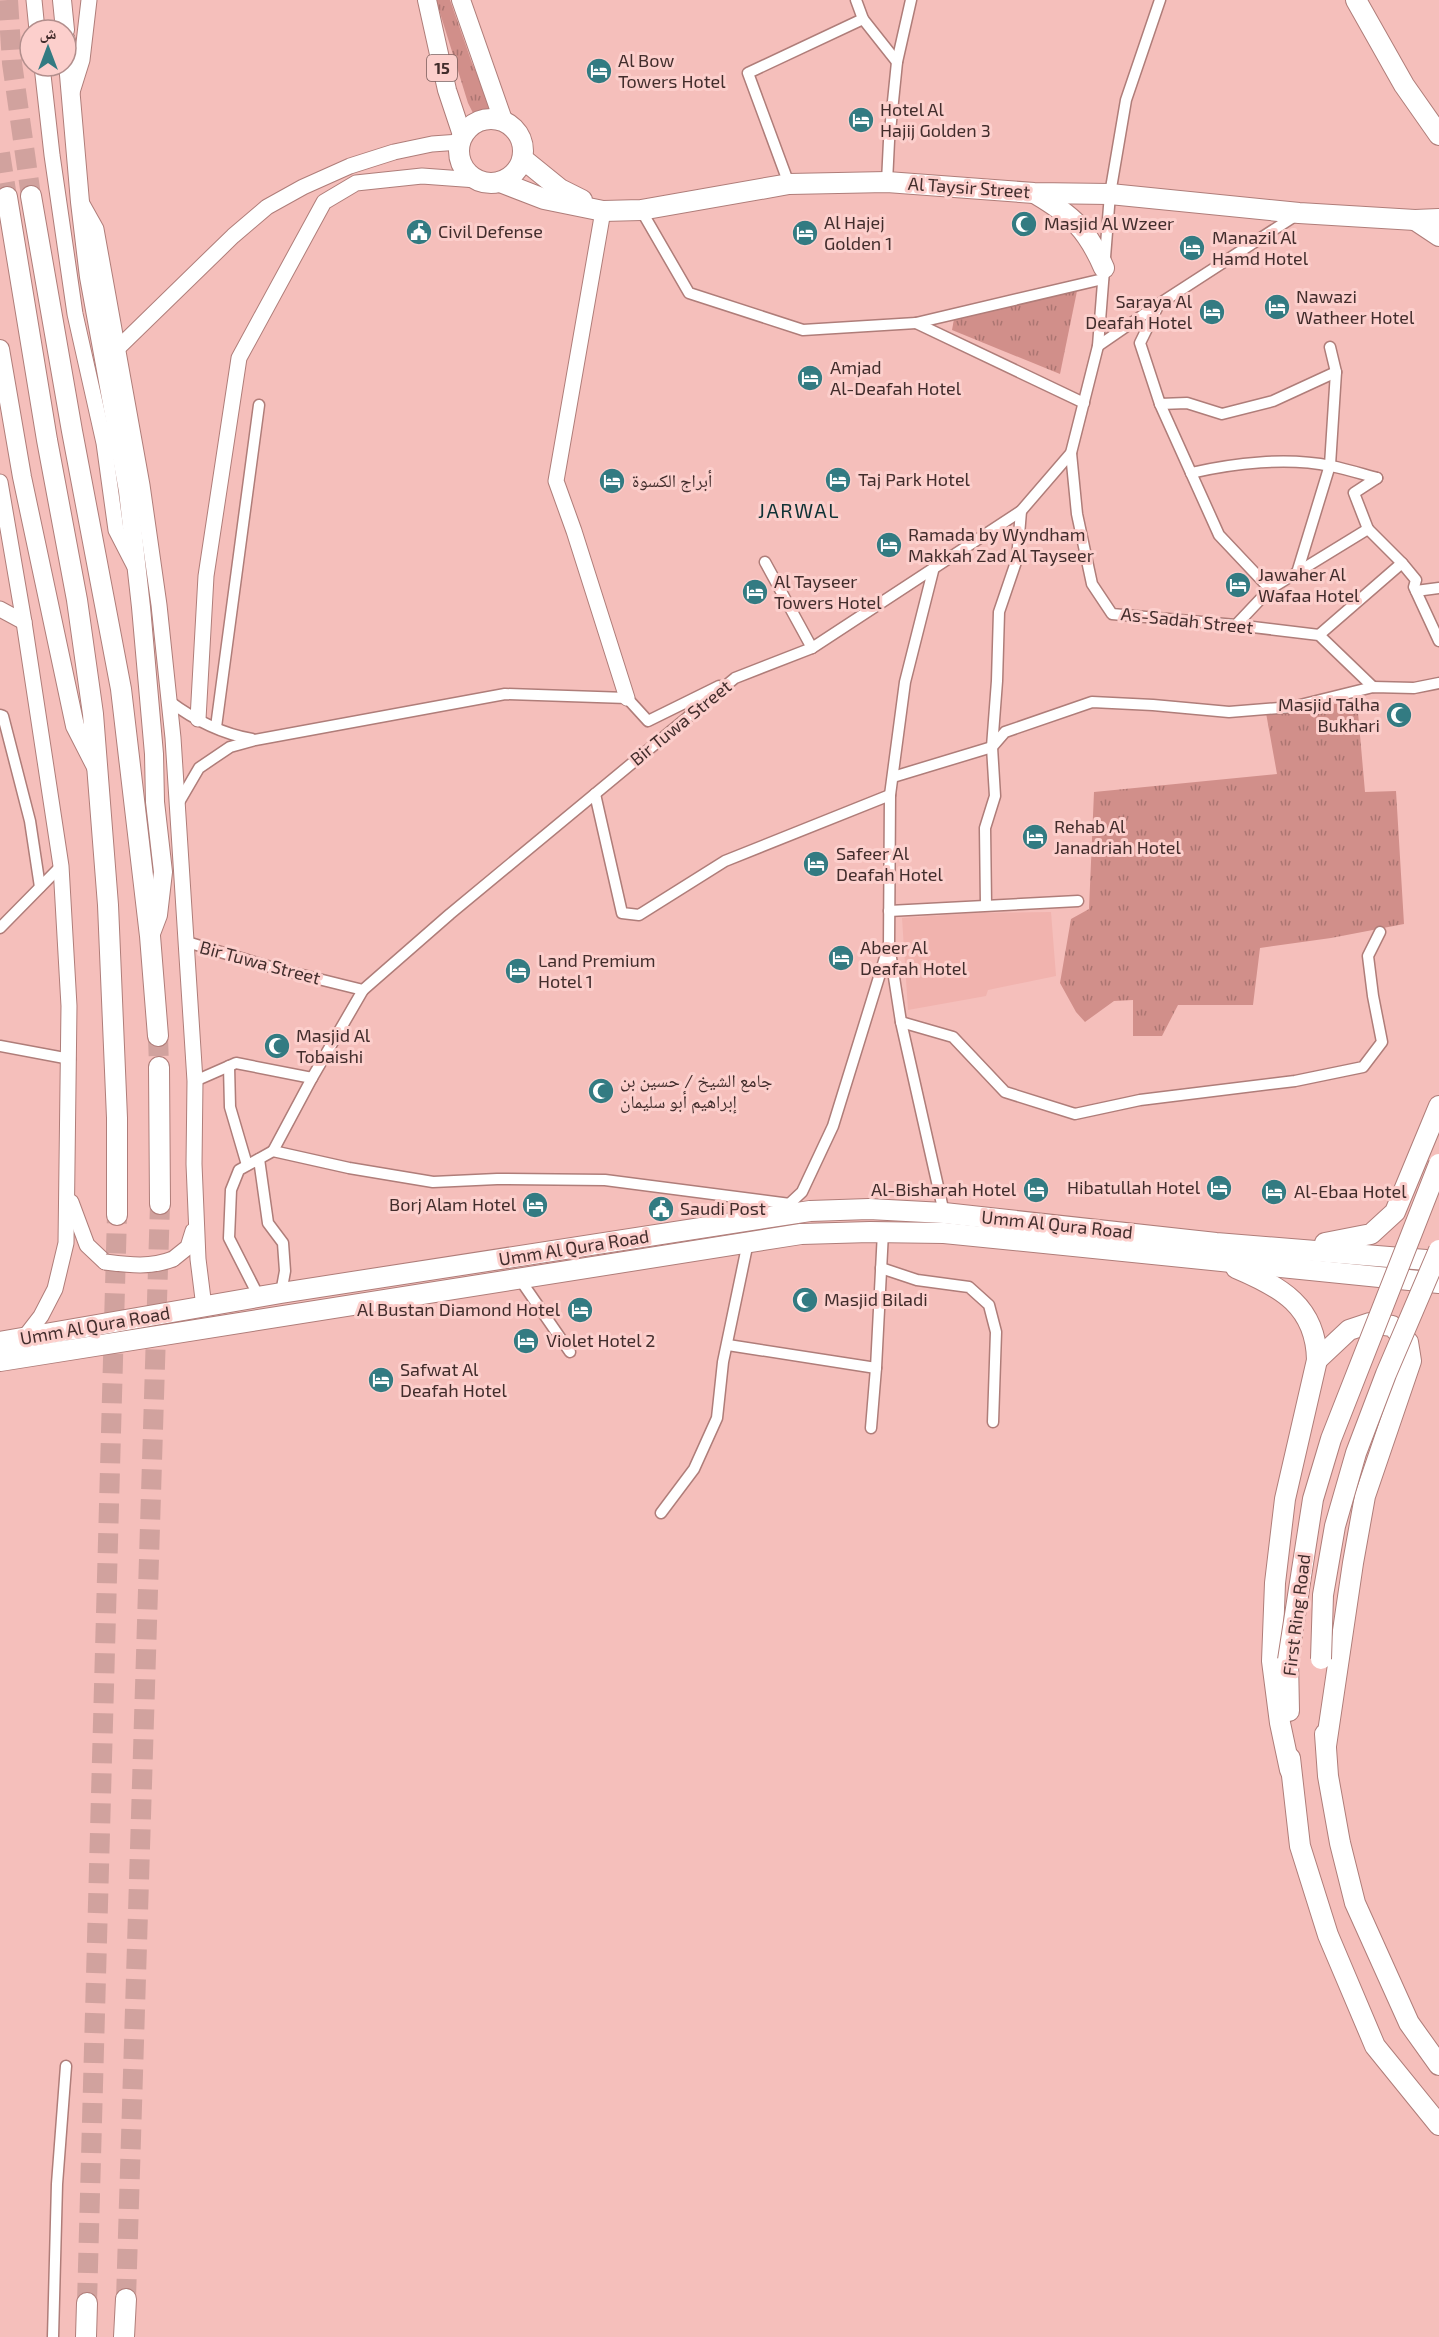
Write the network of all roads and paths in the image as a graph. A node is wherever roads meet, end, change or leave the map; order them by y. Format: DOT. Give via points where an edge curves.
graph roads {
  1 [pos="34,0"];
  2 [pos="62,0"];
  3 [pos="89,0"];
  4 [pos="427,0"];
  5 [pos="461,0"];
  6 [pos="856,0"];
  7 [pos="910,0"];
  8 [pos="1160,0"];
  9 [pos="1356,0"];
  10 [pos="36,18"];
  11 [pos="64,18"];
  12 [pos="863,19"];
  13 [pos="897,62"];
  14 [pos="43,78"];
  15 [pos="70,78"];
  16 [pos="71,94"];
  17 [pos="503,120"];
  18 [pos="1439,135"];
  19 [pos="461,139"];
  20 [pos="523,159"];
  21 [pos="350,166"];
  22 [pos="477,180"];
  23 [pos="500,182"];
  24 [pos="887,182"];
  25 [pos="356,183"];
  26 [pos="789,184"];
  27 [pos="1034,193"];
  28 [pos="1110,194"];
  29 [pos="31,196"];
  30 [pos="7,197"];
  31 [pos="80,202"];
  32 [pos="641,210"];
  33 [pos="603,211"];
  34 [pos="1299,213"];
  35 [pos="1439,219"];
  36 [pos="1415,220"];
  37 [pos="1439,236"];
  38 [pos="1104,273"];
  39 [pos="1159,304"];
  40 [pos="916,323"];
  41 [pos="1098,345"];
  42 [pos="1330,347"];
  43 [pos="0,349"];
  44 [pos="116,350"];
  45 [pos="1336,372"];
  46 [pos="1084,403"];
  47 [pos="1160,404"];
  48 [pos="259,405"];
  49 [pos="1071,453"];
  50 [pos="1330,465"];
  51 [pos="1191,472"];
  52 [pos="0,482"];
  53 [pos="1021,511"];
  54 [pos="1368,529"];
  55 [pos="765,562"];
  56 [pos="1402,563"];
  57 [pos="934,567"];
  58 [pos="138,573"];
  59 [pos="1297,573"];
  60 [pos="1439,588"];
  61 [pos="1270,590"];
  62 [pos="1416,591"];
  63 [pos="0,609"];
  64 [pos="24,622"];
  65 [pos="1236,625"];
  66 [pos="1319,635"];
  67 [pos="1439,641"];
  68 [pos="812,648"];
  69 [pos="735,678"];
  70 [pos="1439,683"];
  71 [pos="1373,687"];
  72 [pos="627,698"];
  73 [pos="169,701"];
  74 [pos="0,715"];
  75 [pos="198,719"];
  76 [pos="216,727"];
  77 [pos="255,740"];
  78 [pos="992,747"];
  79 [pos="97,767"];
  80 [pos="892,777"];
  81 [pos="595,794"];
  82 [pos="890,795"];
  83 [pos="178,804"];
  84 [pos="60,866"];
  85 [pos="40,887"];
  86 [pos="1078,901"];
  87 [pos="986,905"];
  88 [pos="889,911"];
  89 [pos="0,928"];
  90 [pos="1380,932"];
  91 [pos="150,936"];
  92 [pos="187,942"];
  93 [pos="889,945"];
  94 [pos="363,990"];
  95 [pos="901,1022"];
  96 [pos="158,1036"];
  97 [pos="0,1046"];
  98 [pos="70,1059"];
  99 [pos="229,1066"];
  100 [pos="159,1067"];
  101 [pos="312,1078"];
  102 [pos="195,1081"];
  103 [pos="1439,1106"];
  104 [pos="273,1151"];
  105 [pos="259,1159"];
  106 [pos="1439,1164"];
  107 [pos="246,1165"];
  108 [pos="68,1194"];
  109 [pos="159,1204"];
  110 [pos="783,1210"];
  111 [pos="944,1213"];
  112 [pos="117,1215"];
  113 [pos="196,1216"];
  114 [pos="883,1232"];
  115 [pos="748,1242"];
  116 [pos="1218,1252"];
  117 [pos="1439,1254"];
  118 [pos="881,1268"];
  119 [pos="519,1278"];
  120 [pos="1439,1283"];
  121 [pos="281,1293"];
  122 [pos="259,1297"];
  123 [pos="204,1307"];
  124 [pos="24,1338"];
  125 [pos="0,1342"];
  126 [pos="728,1345"];
  127 [pos="570,1352"];
  128 [pos="1317,1360"];
  129 [pos="0,1361"];
  130 [pos="876,1368"];
  131 [pos="993,1422"];
  132 [pos="871,1428"];
  133 [pos="661,1513"];
  134 [pos="1280,1660"];
  135 [pos="1326,1746"];
  136 [pos="1439,2065"];
  137 [pos="66,2066"];
  138 [pos="1439,2125"];
  139 [pos="126,2299"];
  140 [pos="87,2303"];
  141 [pos="53,2337"];
  142 [pos="86,2337"];
  143 [pos="124,2337"];
  1 -- 10 [label="street"];
  2 -- 11 [label="main road"];
  3 -- 16 [label="street" via="82,60"];
  4 -- 19 [label="main road, 15"];
  5 -- 17 [label="main road, 15"];
  6 -- 12 [label="street"];
  7 -- 13 [label="street"];
  8 -- 28 [label="street, Bir Tuwa Street" via="1126,100"];
  9 -- 18 [label="highway" via="1404,85"];
  12 -- 13 [label="street"];
  12 -- 26 [label="street" via="748,73"];
  13 -- 24 [label="street"];
  14 -- 58 [label="street" via="75,314 105,442 116,530"];
  15 -- 16 [label="main road"];
  16 -- 31 [label="main road"];
  17 -- 19 [label="highway" via="476,122"];
  17 -- 20 [label="highway" via="518,132"];
  19 -- 21 [label="street"];
  19 -- 22 [label="highway" via="462,164"];
  20 -- 23 [label="highway" via="514,174"];
  20 -- 33 [label="highway" via="560,189"];
  21 -- 25 [label="street"];
  21 -- 44 [label="street" via="267,207"];
  22 -- 23 [label="highway"];
  22 -- 25 [label="street" via="422,176"];
  23 -- 33 [label="highway, Al Taysir Street" via="544,199"];
  24 -- 26 [label="highway, Al Taysir Street"];
  24 -- 27 [label="highway, Al Taysir Street"];
  25 -- 75 [label="street" via="324,202 239,357 206,576"];
  26 -- 32 [label="highway, Al Taysir Street"];
  27 -- 28 [label="highway, Al Taysir Street"];
  27 -- 38 [label="highway" via="1080,225 1094,245"];
  28 -- 34 [label="highway, Al Taysir Street"];
  28 -- 38 [label="street, Bir Tuwa Street"];
  29 -- 91 [label="highway" via="121,689"];
  30 -- 79 [label="highway" via="77,600"];
  31 -- 44 [label="street" via="96,229"];
  31 -- 58 [label="main road"];
  32 -- 33 [label="highway, Al Taysir Street"];
  32 -- 40 [label="street" via="689,293 803,330"];
  33 -- 72 [label="street" via="556,481"];
  34 -- 36 [label="highway, Al Taysir Street"];
  34 -- 39 [label="street"];
  35 -- 36 [label="highway, Al Taysir Street"];
  36 -- 37 [label="highway"];
  38 -- 40 [label="street"];
  38 -- 41 [label="street, Bir Tuwa Street"];
  39 -- 41 [label="street"];
  39 -- 47 [label="street" via="1140,343"];
  40 -- 46 [label="street"];
  41 -- 46 [label="street, Bir Tuwa Street"];
  42 -- 45 [label="street"];
  43 -- 79 [label="main road" via="22,477 75,726"];
  44 -- 73 [label="street" via="142,485"];
  45 -- 47 [label="street" via="1273,401 1222,414 1187,403"];
  45 -- 50 [label="street"];
  46 -- 49 [label="street, Bir Tuwa Street"];
  47 -- 51 [label="street"];
  48 -- 76 [label="street"];
  49 -- 53 [label="street, Bir Tuwa Street"];
  49 -- 65 [label="street, As-Sadah Street" via="1077,514 1092,584 1112,614"];
  50 -- 51 [label="street" via="1272,462 1223,465"];
  50 -- 54 [label="street" via="1377,478 1354,493"];
  50 -- 59 [label="street"];
  51 -- 61 [label="street" via="1219,535"];
  52 -- 64 [label="street"];
  53 -- 57 [label="street, Bir Tuwa Street"];
  53 -- 78 [label="street" via="1017,560 999,612"];
  54 -- 56 [label="street"];
  54 -- 59 [label="street"];
  55 -- 68 [label="street"];
  56 -- 62 [label="street" via="1416,580"];
  56 -- 66 [label="street"];
  57 -- 68 [label="street, Bir Tuwa Street"];
  57 -- 80 [label="street" via="904,682"];
  58 -- 91 [label="main road" via="163,872 158,915"];
  59 -- 61 [label="street"];
  60 -- 62 [label="street"];
  61 -- 65 [label="street"];
  62 -- 67 [label="street"];
  63 -- 64 [label="street"];
  64 -- 84 [label="street"];
  65 -- 66 [label="street, As-Sadah Street"];
  66 -- 71 [label="street"];
  68 -- 69 [label="street, Bir Tuwa Street"];
  69 -- 72 [label="street" via="648,721"];
  69 -- 81 [label="street, Bir Tuwa Street"];
  70 -- 71 [label="street" via="1413,688"];
  71 -- 78 [label="street" via="1292,707 1229,712 1092,702 1005,732"];
  72 -- 77 [label="street" via="505,694"];
  73 -- 75 [label="street"];
  73 -- 83 [label="street"];
  74 -- 85 [label="street" via="30,821"];
  75 -- 76 [label="street"];
  76 -- 77 [label="street"];
  77 -- 83 [label="street" via="230,747 199,768"];
  78 -- 80 [label="street"];
  78 -- 87 [label="street" via="995,796 985,828"];
  79 -- 112 [label="highway" via="108,905"];
  80 -- 82 [label="street"];
  81 -- 82 [label="street" via="622,913 639,915 726,861"];
  81 -- 94 [label="street, Bir Tuwa Street"];
  82 -- 88 [label="street"];
  83 -- 92 [label="street"];
  84 -- 85 [label="street"];
  84 -- 98 [label="street"];
  85 -- 89 [label="street"];
  86 -- 87 [label="street"];
  87 -- 88 [label="street"];
  88 -- 93 [label="street"];
  90 -- 95 [label="street" via="1368,956 1382,1042 1363,1067 1295,1081 1140,1100 1075,1114 1005,1092 953,1037"];
  91 -- 96 [label="highway"];
  92 -- 94 [label="street, Bir Tuwa Street"];
  92 -- 102 [label="street"];
  93 -- 95 [label="street"];
  93 -- 110 [label="street" via="833,1126 802,1192"];
  94 -- 101 [label="street"];
  95 -- 111 [label="street"];
  97 -- 98 [label="street"];
  98 -- 108 [label="street"];
  99 -- 101 [label="street" via="236,1063"];
  99 -- 102 [label="street"];
  99 -- 107 [label="street" via="230,1107"];
  100 -- 109 [label="highway"];
  101 -- 104 [label="street"];
  102 -- 113 [label="street"];
  103 -- 116 [label="highway" via="1395,1212 1371,1234 1333,1243"];
  104 -- 105 [label="street"];
  104 -- 110 [label="street" via="433,1182 605,1180"];
  105 -- 107 [label="street"];
  105 -- 121 [label="street" via="268,1223 283,1243 285,1271"];
  106 -- 134 [label="highway, First Ring Road, bridge" via="1331,1439 1313,1499"];
  107 -- 122 [label="street" via="239,1170 231,1190 229,1238"];
  108 -- 113 [label="street, bridge" via="87,1245 105,1262 141,1266 173,1259 188,1247"];
  108 -- 124 [label="street" via="66,1243 55,1289"];
  110 -- 111 [label="highway, Umm Al Qura Road"];
  110 -- 115 [label="highway"];
  110 -- 121 [label="highway, Umm Al Qura Road"];
  111 -- 116 [label="highway, Umm Al Qura Road"];
  113 -- 123 [label="street"];
  114 -- 115 [label="highway, Umm Al Qura Road" via="801,1234"];
  114 -- 116 [label="highway, Umm Al Qura Road"];
  114 -- 118 [label="street"];
  115 -- 119 [label="highway, Umm Al Qura Road"];
  115 -- 126 [label="street"];
  116 -- 117 [label="highway, Umm Al Qura Road"];
  116 -- 120 [label="highway, Umm Al Qura Road"];
  116 -- 128 [label="highway" via="1290,1296 1305,1313 1317,1345"];
  117 -- 135 [label="highway, First Ring Road, bridge" via="1382,1384 1356,1453 1335,1526 1323,1595"];
  118 -- 130 [label="street"];
  118 -- 131 [label="street" via="916,1280 969,1287 989,1305 996,1332"];
  119 -- 127 [label="street"];
  119 -- 129 [label="highway, Umm Al Qura Road"];
  121 -- 122 [label="highway, Umm Al Qura Road"];
  122 -- 123 [label="highway, Umm Al Qura Road"];
  123 -- 124 [label="highway, Umm Al Qura Road"];
  124 -- 125 [label="highway, Umm Al Qura Road"];
  126 -- 130 [label="street"];
  126 -- 133 [label="street" via="717,1418 694,1469"];
  128 -- 134 [label="highway" via="1285,1499 1275,1583"];
  128 -- 135 [label="highway" via="1349,1330 1370,1323 1392,1326 1408,1342 1411,1361 1365,1496"];
  130 -- 132 [label="street"];
  134 -- 138 [label="highway, First Ring Road" via="1300,1846 1328,1935 1375,2046"];
  135 -- 136 [label="highway, First Ring Road" via="1340,1843 1355,1903 1409,2023"];
  137 -- 141 [label="street" via="57,2184"];
  139 -- 143 [label="highway"];
  140 -- 142 [label="highway"];
}
